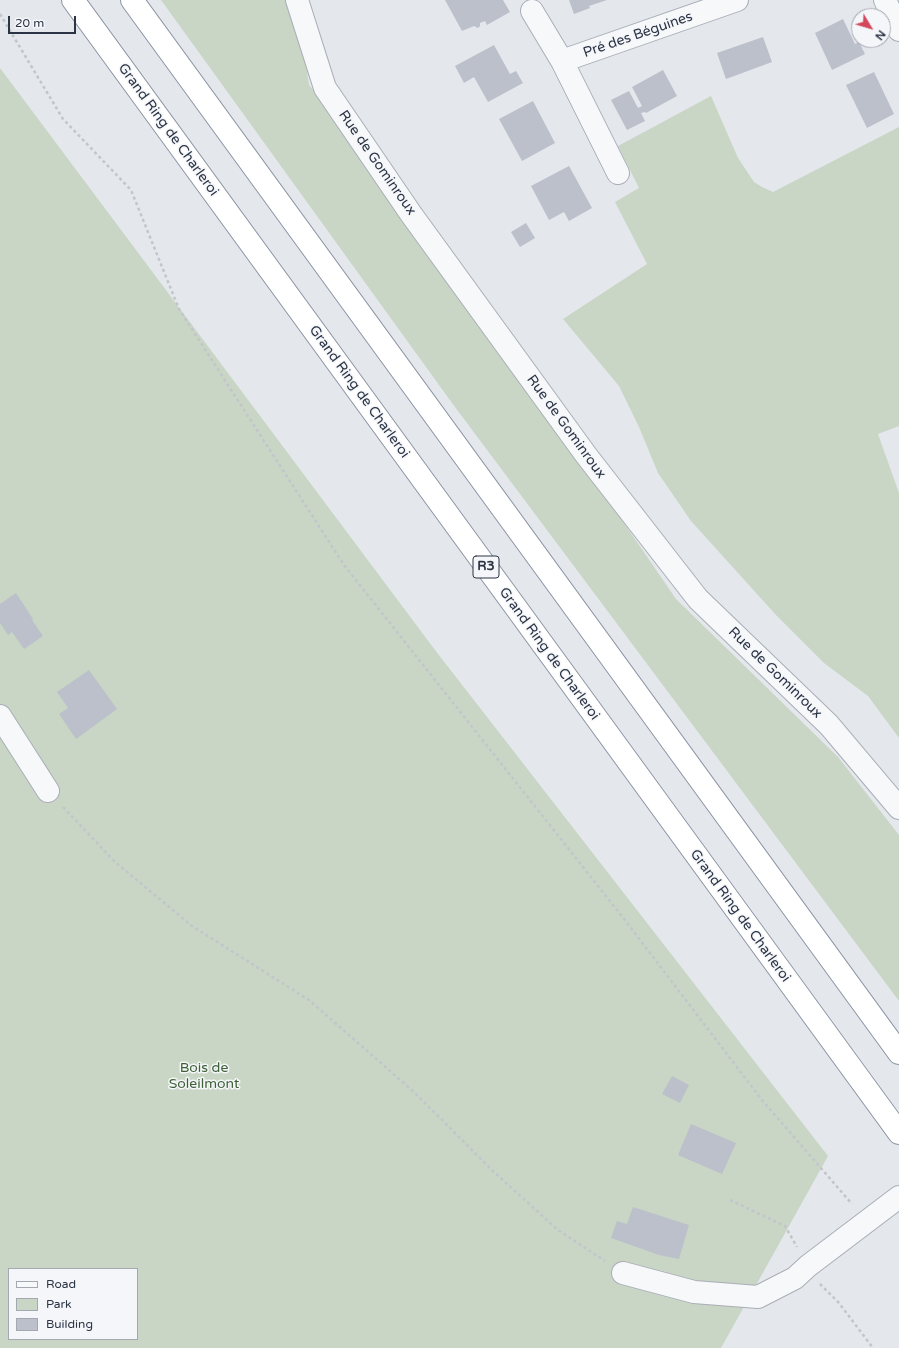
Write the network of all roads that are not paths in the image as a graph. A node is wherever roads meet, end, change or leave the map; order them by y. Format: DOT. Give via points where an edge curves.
graph roads {
  1 [pos="73,0"];
  2 [pos="132,0"];
  3 [pos="297,0"];
  4 [pos="737,0"];
  5 [pos="885,0"];
  6 [pos="532,12"];
  7 [pos="899,30"];
  8 [pos="562,61"];
  9 [pos="618,173"];
  10 [pos="0,716"];
  11 [pos="48,791"];
  12 [pos="899,808"];
  13 [pos="899,1053"];
  14 [pos="899,1133"];
  15 [pos="899,1197"];
  16 [pos="623,1273"];
  1 -- 14 [label="highway, Grand Ring de Charleroi / R3"];
  2 -- 13 [label="highway"];
  3 -- 12 [label="street, Rue de Gominroux" via="325,88 411,214 586,455 698,599 829,725"];
  4 -- 8 [label="street, Pré des Béguines"];
  5 -- 7 [label="street"];
  6 -- 8 [label="street"];
  8 -- 9 [label="street"];
  10 -- 11 [label="street"];
  15 -- 16 [label="street" via="801,1272 758,1297 694,1292"];
}
